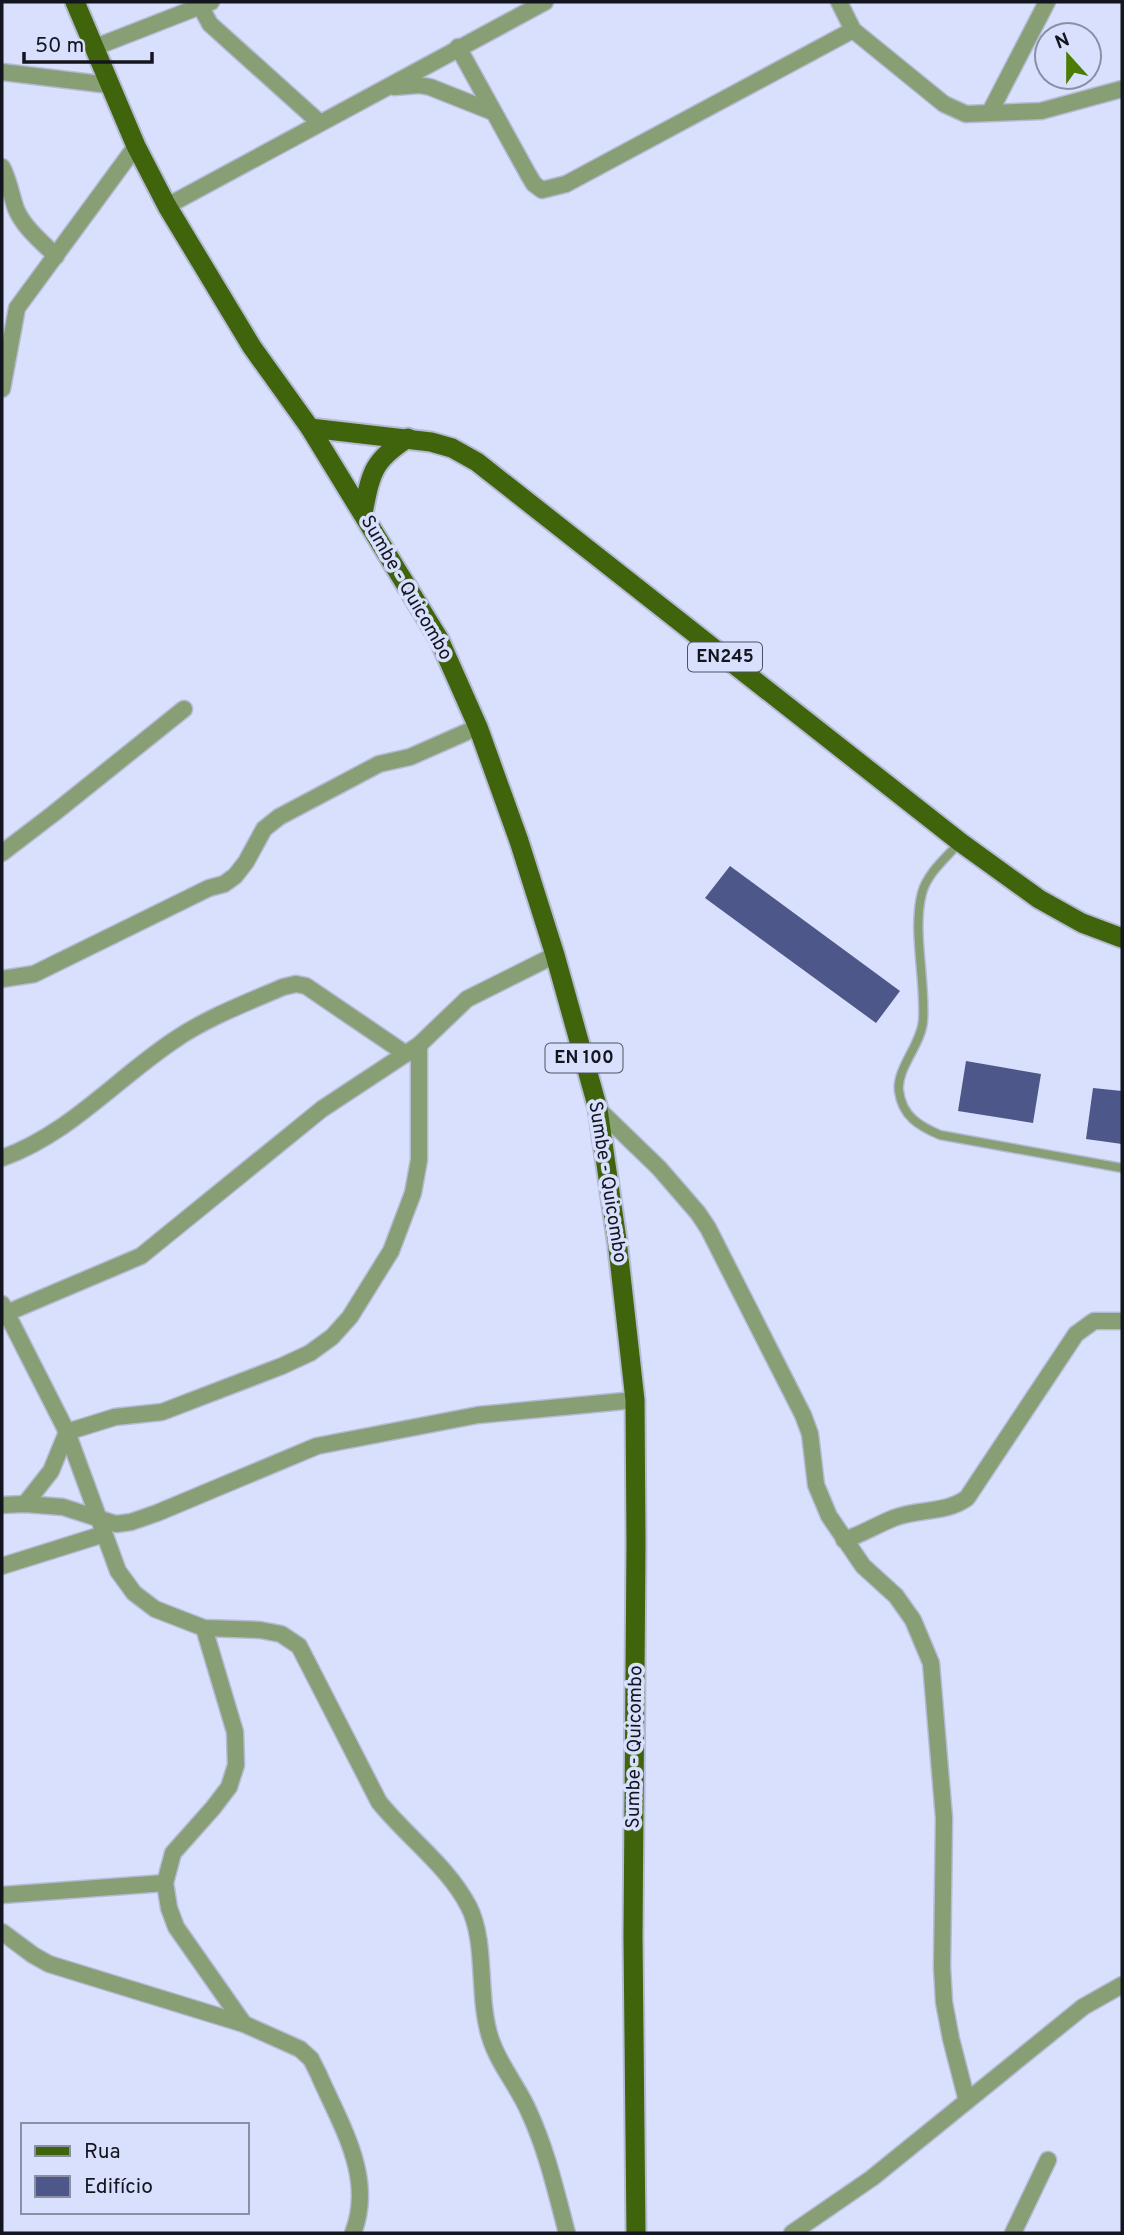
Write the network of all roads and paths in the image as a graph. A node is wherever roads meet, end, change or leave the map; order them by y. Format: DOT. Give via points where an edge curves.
graph roads {
  1 [pos="75,2"];
  2 [pos="545,2"];
  3 [pos="839,2"];
  4 [pos="1047,2"];
  5 [pos="203,3"];
  6 [pos="853,30"];
  7 [pos="458,47"];
  8 [pos="93,48"];
  9 [pos="2,72"];
  10 [pos="109,85"];
  11 [pos="388,88"];
  12 [pos="1122,89"];
  13 [pos="494,112"];
  14 [pos="990,112"];
  15 [pos="320,123"];
  16 [pos="136,146"];
  17 [pos="2,167"];
  18 [pos="167,206"];
  19 [pos="56,256"];
  20 [pos="2,389"];
  21 [pos="310,428"];
  22 [pos="408,438"];
  23 [pos="363,513"];
  24 [pos="184,709"];
  25 [pos="478,727"];
  26 [pos="960,842"];
  27 [pos="2,853"];
  28 [pos="1122,937"];
  29 [pos="555,955"];
  30 [pos="2,979"];
  31 [pos="412,1050"];
  32 [pos="598,1109"];
  33 [pos="2,1158"];
  34 [pos="1122,1168"];
  35 [pos="3,1311"];
  36 [pos="1122,1321"];
  37 [pos="635,1400"];
  38 [pos="66,1432"];
  39 [pos="25,1504"];
  40 [pos="2,1506"];
  41 [pos="101,1527"];
  42 [pos="844,1540"];
  43 [pos="2,1566"];
  44 [pos="204,1628"];
  45 [pos="165,1883"];
  46 [pos="2,1895"];
  47 [pos="2,1931"];
  48 [pos="1122,1985"];
  49 [pos="244,2024"];
  50 [pos="967,2101"];
  51 [pos="1048,2160"];
  52 [pos="353,2233"];
  53 [pos="567,2233"];
  54 [pos="636,2233"];
  55 [pos="792,2233"];
  56 [pos="1013,2233"];
  1 -- 8 [label="main road, Sumbe - Quicombo / EN 100"];
  2 -- 7 [label="street"];
  3 -- 6 [label="street"];
  4 -- 14 [label="street"];
  5 -- 8 [label="street"];
  5 -- 15 [label="street" via="210,24"];
  6 -- 13 [label="street" via="552,188 542,190 534,184"];
  6 -- 14 [label="street" via="944,104 966,114"];
  7 -- 11 [label="street"];
  7 -- 13 [label="street"];
  8 -- 10 [label="main road, Sumbe - Quicombo / EN 100"];
  9 -- 10 [label="street"];
  10 -- 16 [label="main road, Sumbe - Quicombo / EN 100"];
  11 -- 13 [label="street" via="430,87"];
  11 -- 15 [label="street"];
  12 -- 14 [label="street" via="1041,111"];
  15 -- 18 [label="street"];
  16 -- 18 [label="main road, Sumbe - Quicombo / EN 100"];
  16 -- 19 [label="street"];
  17 -- 19 [label="street" via="24,224"];
  18 -- 21 [label="main road, Sumbe - Quicombo / EN 100" via="252,347"];
  19 -- 20 [label="street" via="18,308"];
  21 -- 22 [label="main road, EN245"];
  21 -- 23 [label="main road, Sumbe - Quicombo / EN 100"];
  22 -- 23 [label="main road" via="385,452 373,470"];
  22 -- 26 [label="main road, EN245" via="452,448 477,462"];
  23 -- 25 [label="main road, Sumbe - Quicombo / EN 100" via="439,639"];
  24 -- 27 [label="street"];
  25 -- 29 [label="main road, Sumbe - Quicombo / EN 100"];
  25 -- 30 [label="street" via="410,757 379,764 279,817 264,829 235,876 223,884 34,974"];
  26 -- 28 [label="main road, EN245" via="1040,899 1082,923"];
  26 -- 34 [label="lane" via="930,875 922,892 923,1020 918,1042 899,1080 908,1115 940,1135"];
  29 -- 31 [label="street" via="478,992"];
  29 -- 32 [label="main road, Sumbe - Quicombo / EN 100"];
  31 -- 33 [label="street" via="306,986 283,986 188,1030 61,1129"];
  31 -- 35 [label="street" via="323,1109 141,1256"];
  31 -- 38 [label="street" via="419,1160 413,1193 391,1251 350,1317 332,1337 282,1366 162,1412 115,1417"];
  32 -- 37 [label="main road, Sumbe - Quicombo / EN 100"];
  32 -- 42 [label="street" via="659,1168 708,1228 803,1415 816,1485"];
  35 -- 38 [label="street"];
  36 -- 42 [label="street" via="1094,1321 1076,1334 967,1498 946,1509 895,1518"];
  37 -- 41 [label="street" via="478,1415 317,1446 157,1513"];
  37 -- 54 [label="main road, Sumbe - Quicombo / EN 100"];
  38 -- 39 [label="street" via="51,1471"];
  38 -- 41 [label="street"];
  39 -- 40 [label="street"];
  39 -- 41 [label="street" via="63,1507"];
  41 -- 43 [label="street"];
  41 -- 44 [label="street" via="118,1572 134,1594 155,1609"];
  42 -- 50 [label="street" via="863,1566 896,1596 931,1663 944,1818 944,2002"];
  44 -- 45 [label="street" via="235,1732 236,1765 229,1787 173,1853"];
  44 -- 53 [label="street" via="260,1630 281,1634 299,1646 379,1802 458,1887 477,1927 483,2012 491,2041 544,2146"];
  45 -- 46 [label="street"];
  45 -- 49 [label="street" via="176,1927"];
  47 -- 49 [label="street" via="50,1964"];
  48 -- 50 [label="street" via="1083,2007"];
  49 -- 52 [label="street" via="300,2049 311,2059 359,2171 361,2204"];
  50 -- 55 [label="street" via="872,2178"];
  51 -- 56 [label="street"];
}
